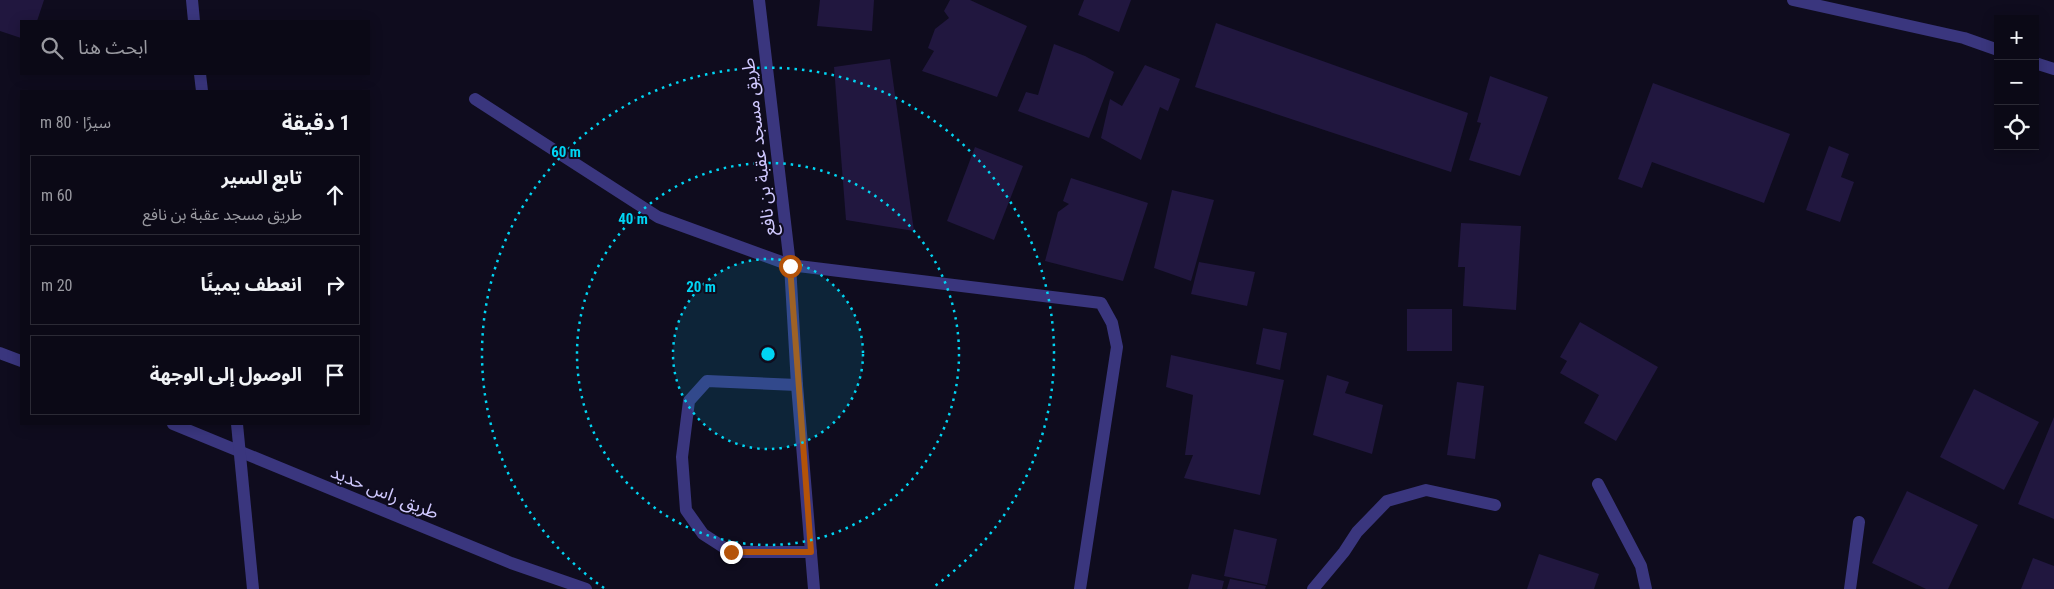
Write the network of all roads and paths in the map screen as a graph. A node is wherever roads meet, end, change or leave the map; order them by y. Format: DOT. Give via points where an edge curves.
graph roads {
  1 [pos="192,0"];
  2 [pos="759,0"];
  3 [pos="1793,0"];
  4 [pos="194,20"];
  5 [pos="1994,49"];
  6 [pos="2039,64"];
  7 [pos="2054,69"];
  8 [pos="200,75"];
  9 [pos="202,90"];
  10 [pos="475,99"];
  11 [pos="790,266"];
  12 [pos="0,352"];
  13 [pos="20,361"];
  14 [pos="797,385"];
  15 [pos="175,425"];
  16 [pos="237,425"];
  17 [pos="240,451"];
  18 [pos="1598,484"];
  19 [pos="1495,506"];
  20 [pos="1859,522"];
  21 [pos="811,552"];
  22 [pos="252,589"];
  23 [pos="586,589"];
  24 [pos="814,589"];
  25 [pos="1080,589"];
  26 [pos="1313,589"];
  27 [pos="1646,589"];
  28 [pos="1850,589"];
  1 -- 4 [label="street"];
  2 -- 11 [label="street, طريق مسجد عقبة بن نافع"];
  3 -- 5 [label="street" via="1964,38"];
  6 -- 7 [label="street"];
  8 -- 9 [label="street"];
  10 -- 11 [label="street" via="658,217"];
  11 -- 14 [label="street, طريق مسجد عقبة بن نافع"];
  11 -- 25 [label="street" via="1101,303 1112,323 1117,347"];
  12 -- 13 [label="street"];
  14 -- 21 [label="street, طريق مسجد عقبة بن نافع"];
  14 -- 21 [label="street" via="707,381 689,401 682,456 686,510 703,534 731,552"];
  15 -- 17 [label="street, طريق راس حديد"];
  16 -- 17 [label="street"];
  17 -- 22 [label="street"];
  17 -- 23 [label="street, طريق راس حديد" via="511,563"];
  18 -- 27 [label="street" via="1641,566"];
  19 -- 26 [label="street" via="1426,490 1387,501 1357,532"];
  20 -- 28 [label="street"];
  21 -- 24 [label="street, طريق مسجد عقبة بن نافع"];
}
